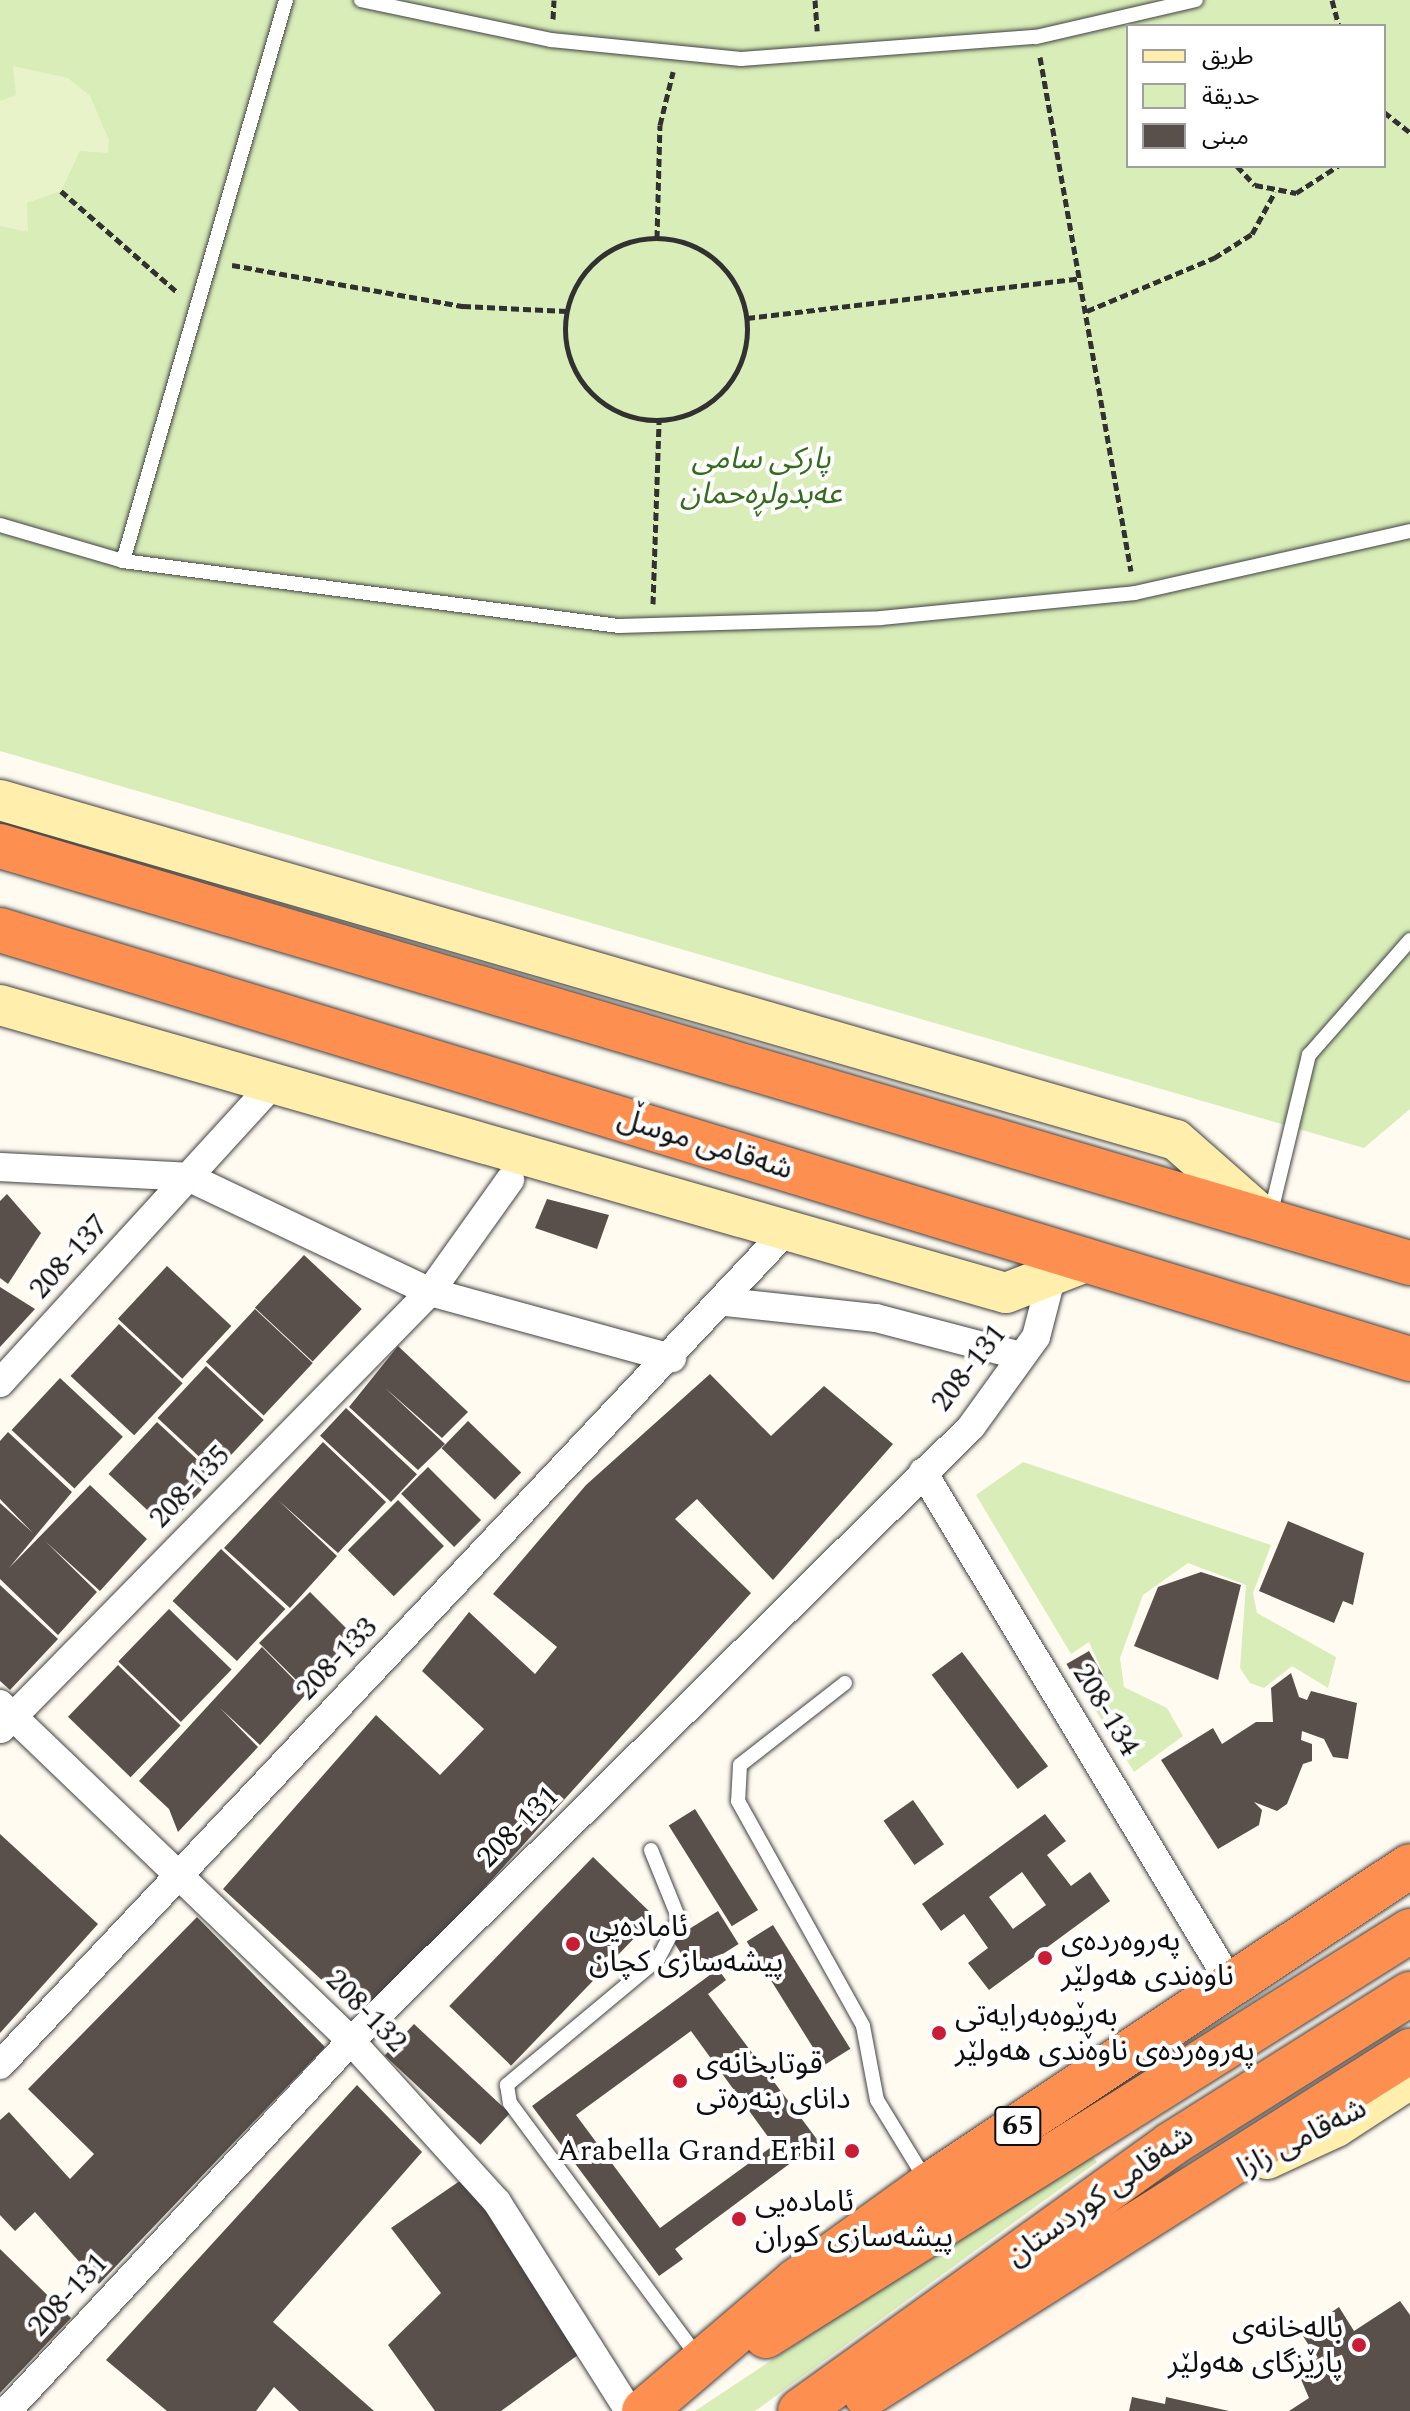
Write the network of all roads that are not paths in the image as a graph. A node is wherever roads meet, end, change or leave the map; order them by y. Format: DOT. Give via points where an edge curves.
graph roads {
  1 [pos="286,0"];
  2 [pos="361,0"];
  3 [pos="1196,0"];
  4 [pos="0,525"];
  5 [pos="1410,531"];
  6 [pos="123,561"];
  7 [pos="0,800"];
  8 [pos="0,846"];
  9 [pos="0,930"];
  10 [pos="1410,940"];
  11 [pos="0,1005"];
  12 [pos="277,1080"];
  13 [pos="0,1167"];
  14 [pos="188,1177"];
  15 [pos="510,1180"];
  16 [pos="1269,1222"];
  17 [pos="788,1229"];
  18 [pos="1410,1263"];
  19 [pos="1068,1270"];
  20 [pos="430,1292"];
  21 [pos="726,1302"];
  22 [pos="1021,1356"];
  23 [pos="672,1358"];
  24 [pos="1405,1358"];
  25 [pos="0,1383"];
  26 [pos="923,1472"];
  27 [pos="845,1683"];
  28 [pos="4,1717"];
  29 [pos="651,1850"];
  30 [pos="1410,1866"];
  31 [pos="180,1873"];
  32 [pos="1410,1931"];
  33 [pos="1231,1984"];
  34 [pos="1410,1994"];
  35 [pos="351,2041"];
  36 [pos="1410,2051"];
  37 [pos="0,2065"];
  38 [pos="1410,2079"];
  39 [pos="929,2185"];
  40 [pos="1190,2191"];
  41 [pos="702,2362"];
  42 [pos="7,2411"];
  43 [pos="629,2411"];
  44 [pos="646,2411"];
  45 [pos="800,2411"];
  46 [pos="841,2411"];
  1 -- 6 [label="lane"];
  2 -- 3 [label="lane" via="522,35 677,52 819,56 1036,37"];
  4 -- 6 [label="lane"];
  5 -- 6 [label="lane" via="1135,593 881,618 653,625 367,598"];
  7 -- 16 [label="street" via="1176,1140"];
  8 -- 16 [label="highway"];
  9 -- 19 [label="highway, شەقامی موسڵ"];
  10 -- 16 [label="lane" via="1309,1055"];
  11 -- 12 [label="street"];
  12 -- 14 [label="street, 208-137"];
  12 -- 17 [label="street"];
  13 -- 14 [label="street"];
  14 -- 20 [label="street"];
  14 -- 25 [label="street, 208-137"];
  15 -- 20 [label="street, 208-135"];
  16 -- 18 [label="highway"];
  17 -- 19 [label="street" via="1006,1293"];
  17 -- 21 [label="street, 208-133"];
  19 -- 22 [label="street, 208-131" via="1036,1337"];
  19 -- 24 [label="highway, شەقامی موسڵ"];
  20 -- 23 [label="street"];
  20 -- 28 [label="street, 208-135"];
  21 -- 22 [label="street" via="876,1318"];
  21 -- 23 [label="street, 208-133"];
  22 -- 26 [label="street, 208-131" via="971,1427"];
  23 -- 31 [label="street, 208-133"];
  26 -- 33 [label="street, 208-134"];
  26 -- 35 [label="street, 208-131"];
  27 -- 39 [label="lane" via="740,1765 738,1801 863,2026 877,2100"];
  28 -- 31 [label="street, 208-132"];
  29 -- 41 [label="lane" via="679,1919 658,1959 507,2085 510,2103"];
  30 -- 33 [label="highway, شەقامی کوردستان / 65"];
  31 -- 35 [label="street, 208-132"];
  31 -- 37 [label="street, 208-133"];
  32 -- 44 [label="highway, شەقامی کوردستان / 65"];
  33 -- 39 [label="highway, شەقامی کوردستان / 65"];
  34 -- 45 [label="highway, شەقامی کوردستان" via="1170,2145"];
  35 -- 42 [label="street, 208-131"];
  35 -- 43 [label="street, 208-132" via="497,2202"];
  36 -- 40 [label="highway, شەقامی کوردستان"];
  38 -- 40 [label="street, شەقامی زازا" via="1336,2127"];
  39 -- 41 [label="highway, شەقامی کوردستان / 65" via="796,2281"];
  40 -- 46 [label="highway, شەقامی کوردستان"];
  41 -- 44 [label="highway, شەقامی کوردستان / 65"];
}
